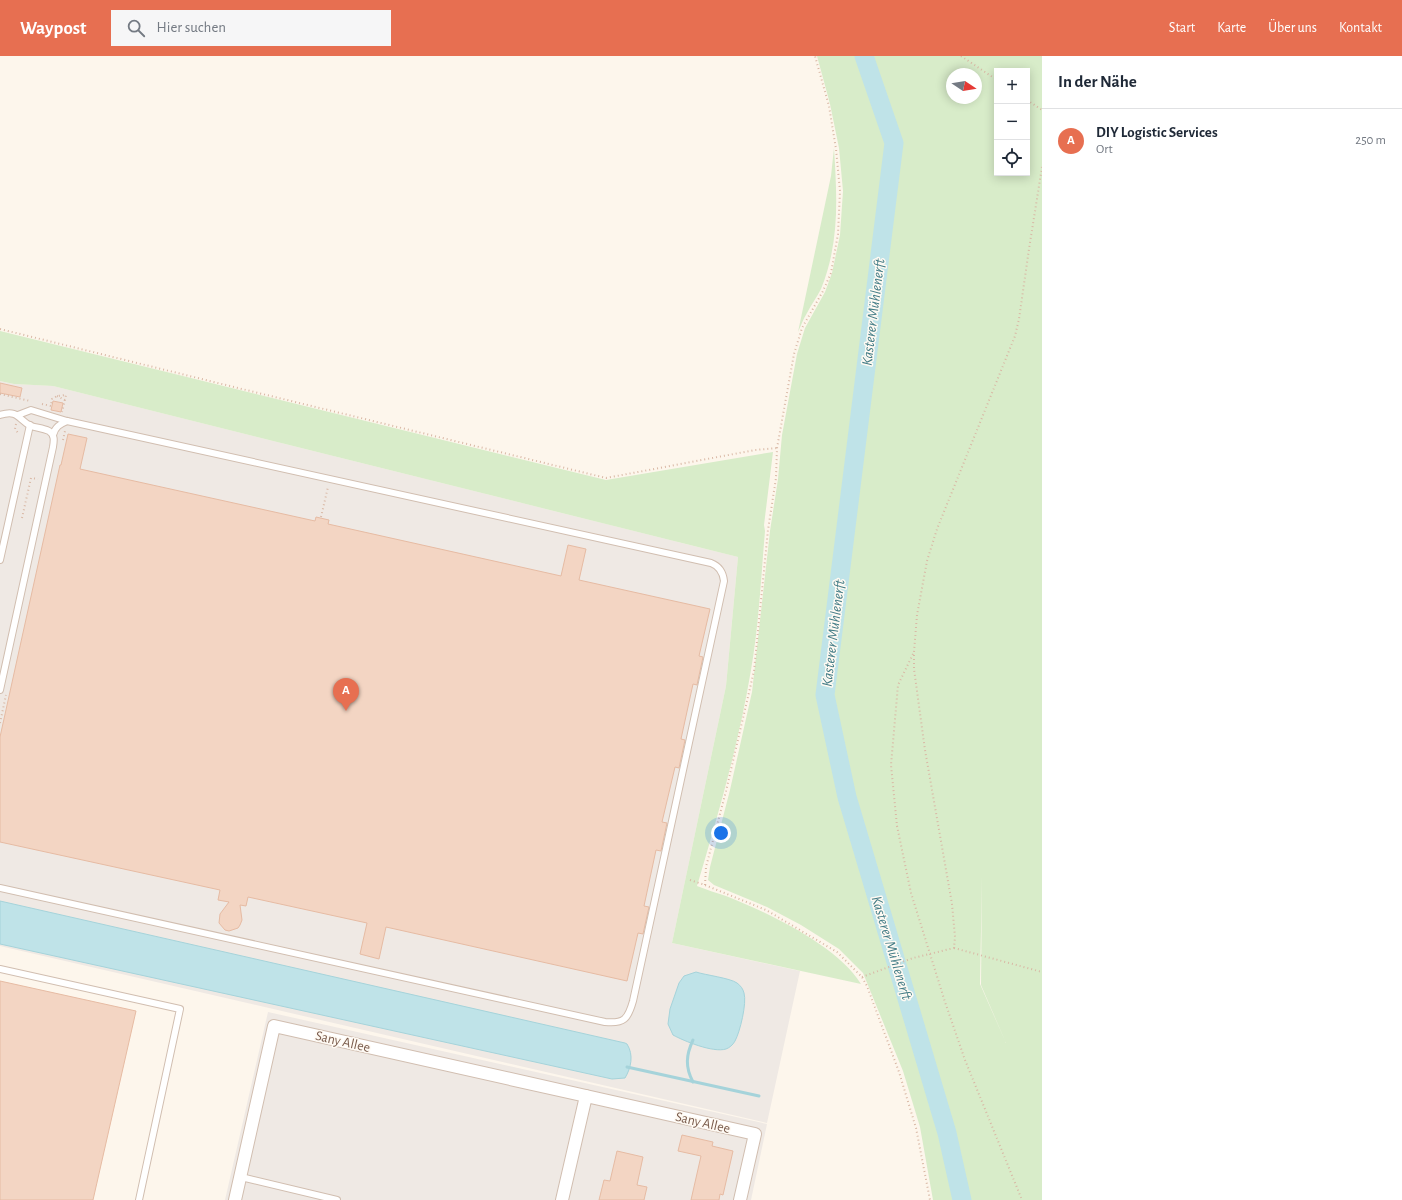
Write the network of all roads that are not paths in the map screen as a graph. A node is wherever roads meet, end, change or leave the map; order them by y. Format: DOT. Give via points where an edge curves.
graph roads {
  1 [pos="0,415"];
  2 [pos="18,415"];
  3 [pos="67,421"];
  4 [pos="30,425"];
  5 [pos="53,435"];
  6 [pos="0,560"];
  7 [pos="0,690"];
  8 [pos="0,888"];
  9 [pos="0,969"];
  10 [pos="586,1096"];
  11 [pos="241,1177"];
  12 [pos="139,1200"];
  13 [pos="236,1200"];
  14 [pos="337,1200"];
  15 [pos="562,1200"];
  16 [pos="740,1200"];
  1 -- 2 [label="lane"];
  2 -- 3 [label="lane" via="31,410"];
  2 -- 4 [label="lane"];
  3 -- 5 [label="lane" via="59,425"];
  3 -- 8 [label="lane" via="711,563 722,572 722,595 633,1001 630,1012 621,1022 605,1022"];
  4 -- 5 [label="lane"];
  4 -- 6 [label="lane"];
  5 -- 7 [label="lane" via="46,481"];
  9 -- 12 [label="lane" via="180,1009"];
  10 -- 11 [label="street, Sany Allee" via="274,1026"];
  10 -- 15 [label="street"];
  10 -- 16 [label="street, Sany Allee" via="755,1134"];
  11 -- 13 [label="street, Sany Allee"];
  11 -- 14 [label="lane"];
}
